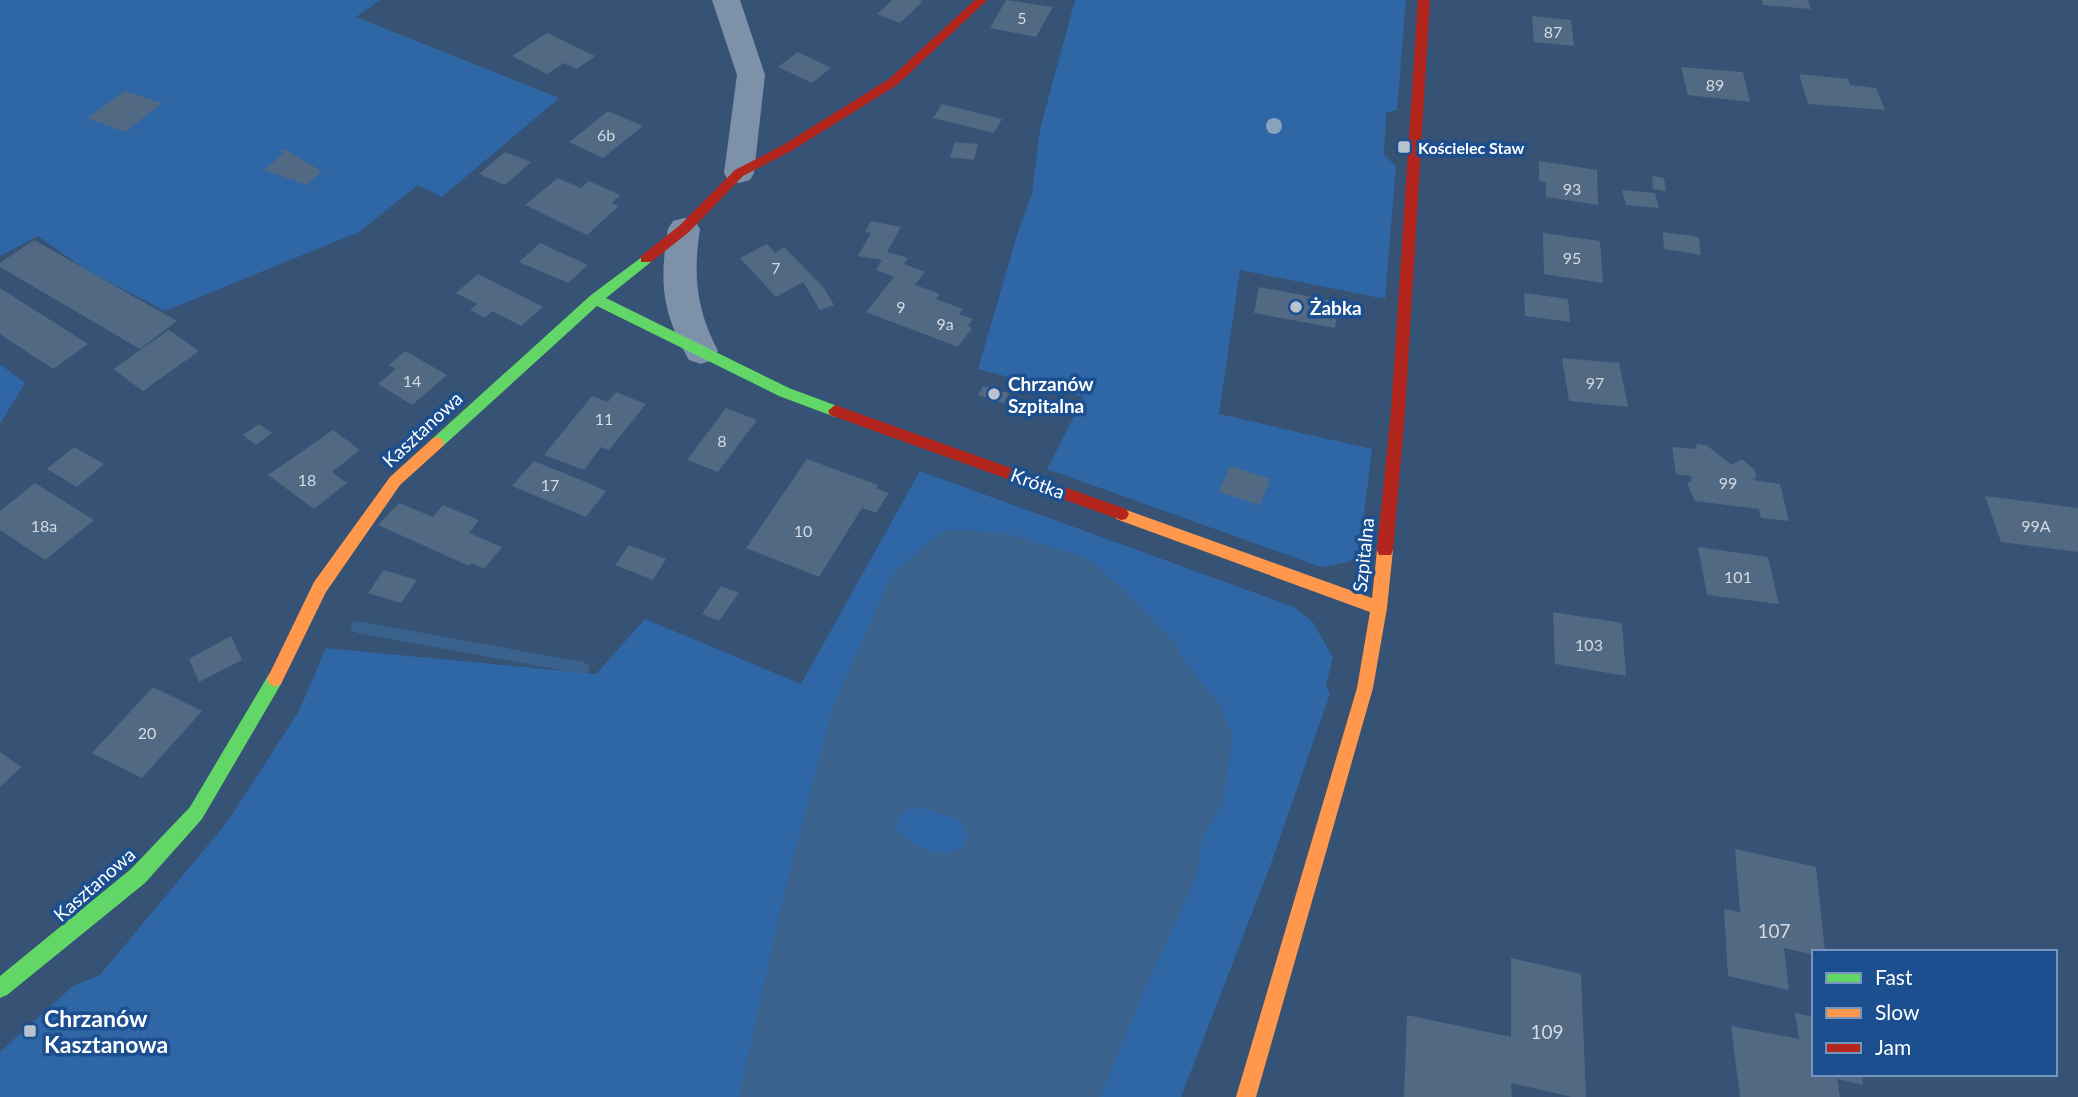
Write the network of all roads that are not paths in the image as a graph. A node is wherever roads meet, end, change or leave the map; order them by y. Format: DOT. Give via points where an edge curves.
graph roads {
  1 [pos="726,0"];
  2 [pos="981,0"];
  3 [pos="1424,0"];
  4 [pos="739,173"];
  5 [pos="684,229"];
  6 [pos="631,271"];
  7 [pos="680,297"];
  8 [pos="596,299"];
  9 [pos="701,351"];
  10 [pos="1379,608"];
  11 [pos="0,988"];
  12 [pos="1246,1097"];
  1 -- 4 [label="street" via="751,75"];
  2 -- 4 [label="street, Kasztanowa" via="893,82"];
  3 -- 10 [label="street, Szpitalna" via="1398,412"];
  4 -- 5 [label="street, Kasztanowa"];
  5 -- 6 [label="street, Kasztanowa"];
  5 -- 7 [label="street" via="676,276"];
  6 -- 7 [label="street"];
  6 -- 8 [label="street, Kasztanowa"];
  7 -- 9 [label="street" via="684,321"];
  8 -- 9 [label="street, Krótka"];
  8 -- 11 [label="street, Kasztanowa" via="395,481 320,587 265,700 196,813 138,876"];
  9 -- 10 [label="street, Krótka" via="784,392"];
  10 -- 12 [label="street, Szpitalna" via="1365,688"];
}
